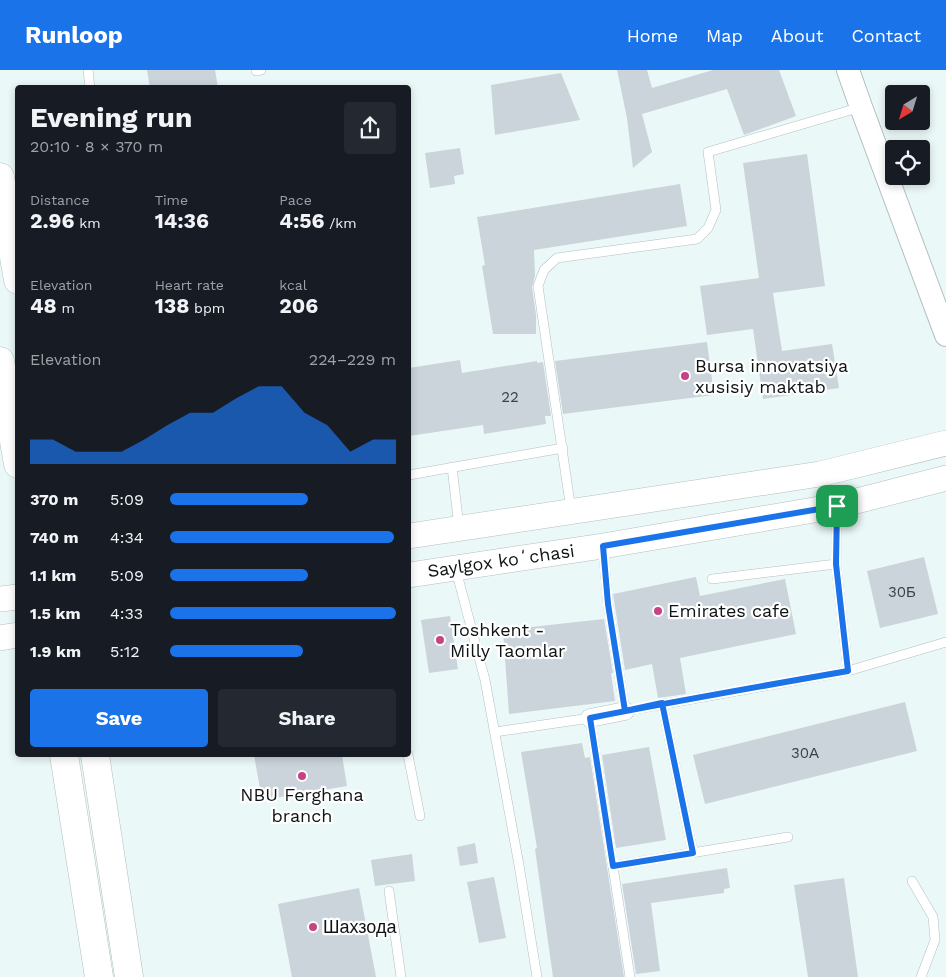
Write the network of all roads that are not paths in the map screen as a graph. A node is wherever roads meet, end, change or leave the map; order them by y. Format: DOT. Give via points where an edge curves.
graph roads {
  1 [pos="88,70"];
  2 [pos="848,70"];
  3 [pos="90,85"];
  4 [pos="861,107"];
  5 [pos="0,177"];
  6 [pos="15,263"];
  7 [pos="946,336"];
  8 [pos="0,361"];
  9 [pos="946,443"];
  10 [pos="15,447"];
  11 [pos="563,448"];
  12 [pos="452,467"];
  13 [pos="411,474"];
  14 [pos="946,478"];
  15 [pos="837,506"];
  16 [pos="571,512"];
  17 [pos="459,528"];
  18 [pos="411,536"];
  19 [pos="603,546"];
  20 [pos="836,564"];
  21 [pos="455,568"];
  22 [pos="411,574"];
  23 [pos="712,579"];
  24 [pos="15,597"];
  25 [pos="0,599"];
  26 [pos="15,636"];
  27 [pos="0,638"];
  28 [pos="946,642"];
  29 [pos="848,671"];
  30 [pos="662,703"];
  31 [pos="625,711"];
  32 [pos="590,718"];
  33 [pos="495,732"];
  34 [pos="64,757"];
  35 [pos="95,757"];
  36 [pos="408,757"];
  37 [pos="420,816"];
  38 [pos="788,837"];
  39 [pos="693,853"];
  40 [pos="613,866"];
  41 [pos="912,882"];
  42 [pos="389,891"];
  43 [pos="98,977"];
  44 [pos="129,977"];
  45 [pos="400,977"];
  46 [pos="536,977"];
  47 [pos="630,977"];
  48 [pos="921,977"];
  1 -- 3 [label="lane"];
  2 -- 4 [label="street"];
  4 -- 7 [label="street"];
  4 -- 11 [label="lane" via="708,152 716,210 708,228 697,239 557,258 544,270 538,286"];
  5 -- 6 [label="main road"];
  8 -- 10 [label="main road"];
  9 -- 16 [label="main road" via="820,474"];
  11 -- 12 [label="lane"];
  11 -- 16 [label="lane"];
  12 -- 13 [label="lane"];
  12 -- 17 [label="lane"];
  14 -- 15 [label="main road, Saylgox koʻchasi"];
  15 -- 19 [label="main road, Saylgox koʻchasi"];
  15 -- 20 [label="lane"];
  16 -- 17 [label="main road"];
  17 -- 18 [label="main road"];
  19 -- 21 [label="main road, Saylgox koʻchasi"];
  19 -- 31 [label="lane" via="608,604"];
  20 -- 23 [label="lane"];
  20 -- 29 [label="lane"];
  21 -- 22 [label="main road, Saylgox koʻchasi"];
  21 -- 33 [label="lane" via="485,680"];
  24 -- 25 [label="main road"];
  26 -- 27 [label="main road"];
  28 -- 29 [label="lane"];
  29 -- 30 [label="lane"];
  30 -- 31 [label="lane"];
  30 -- 39 [label="lane"];
  31 -- 32 [label="street"];
  32 -- 33 [label="lane"];
  32 -- 40 [label="lane"];
  33 -- 46 [label="lane"];
  34 -- 43 [label="main road"];
  35 -- 44 [label="main road"];
  36 -- 37 [label="lane"];
  38 -- 39 [label="lane"];
  39 -- 40 [label="lane"];
  40 -- 47 [label="lane"];
  41 -- 48 [label="lane" via="933,917 935,940"];
  42 -- 45 [label="lane"];
}
